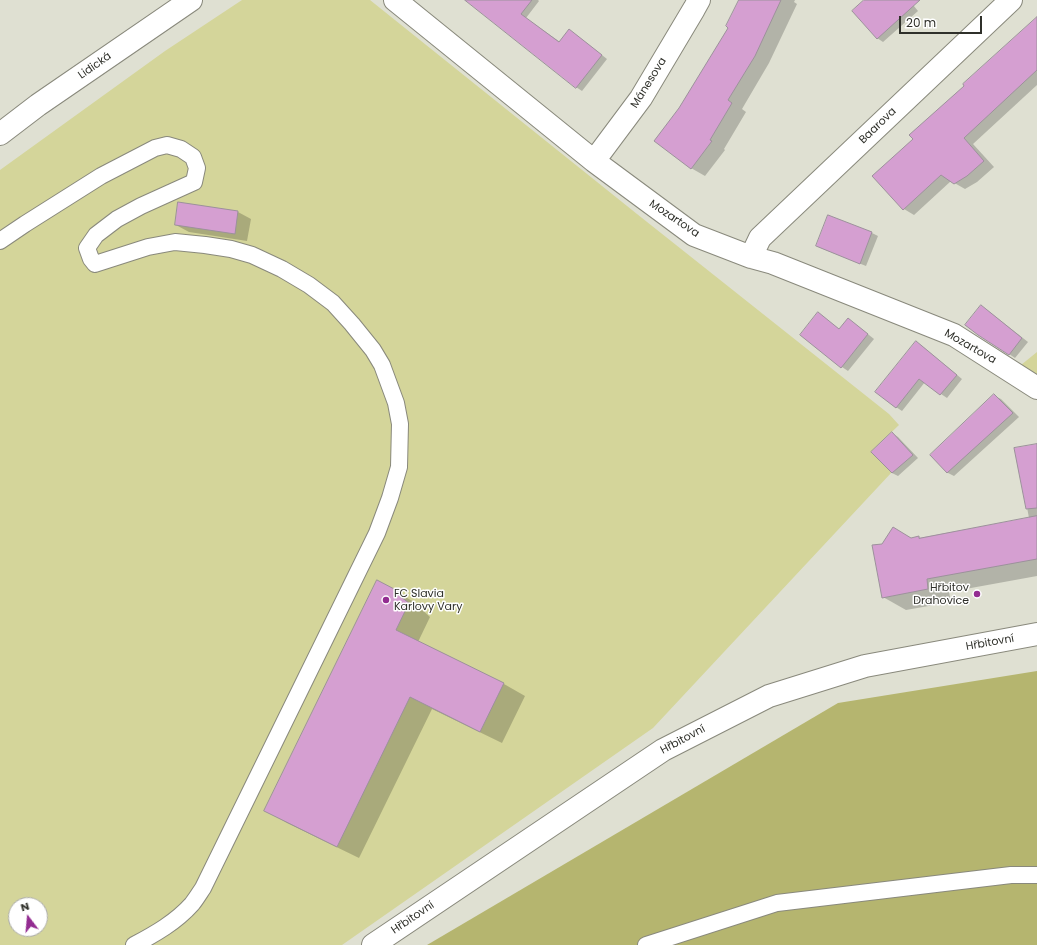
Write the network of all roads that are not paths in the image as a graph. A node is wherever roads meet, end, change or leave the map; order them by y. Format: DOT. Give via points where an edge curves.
graph roads {
  1 [pos="191,0"];
  2 [pos="395,0"];
  3 [pos="699,0"];
  4 [pos="1011,0"];
  5 [pos="0,134"];
  6 [pos="594,161"];
  7 [pos="0,241"];
  8 [pos="752,257"];
  9 [pos="1037,388"];
  10 [pos="1037,634"];
  11 [pos="1037,875"];
  12 [pos="134,945"];
  13 [pos="373,945"];
  14 [pos="646,945"];
  1 -- 5 [label="street, Lidická"];
  2 -- 6 [label="street, Mozartova"];
  3 -- 6 [label="street, Mánesova" via="641,98"];
  4 -- 8 [label="street, Baarova" via="760,238"];
  6 -- 8 [label="street, Mozartova" via="694,235"];
  7 -- 12 [label="lane" via="102,176 155,148 167,145 181,149 193,157 197,168 194,182 141,206 117,219 96,235 87,248 95,264 148,247 174,242 205,245 252,255 282,269 332,303 373,350 389,383 399,417 399,467 378,533 203,888 179,917 156,934"];
  8 -- 9 [label="street, Mozartova" via="954,335"];
  10 -- 13 [label="street, Hřbitovní" via="864,666 769,696 662,750"];
  11 -- 14 [label="lane" via="1011,875 777,903"];
}
